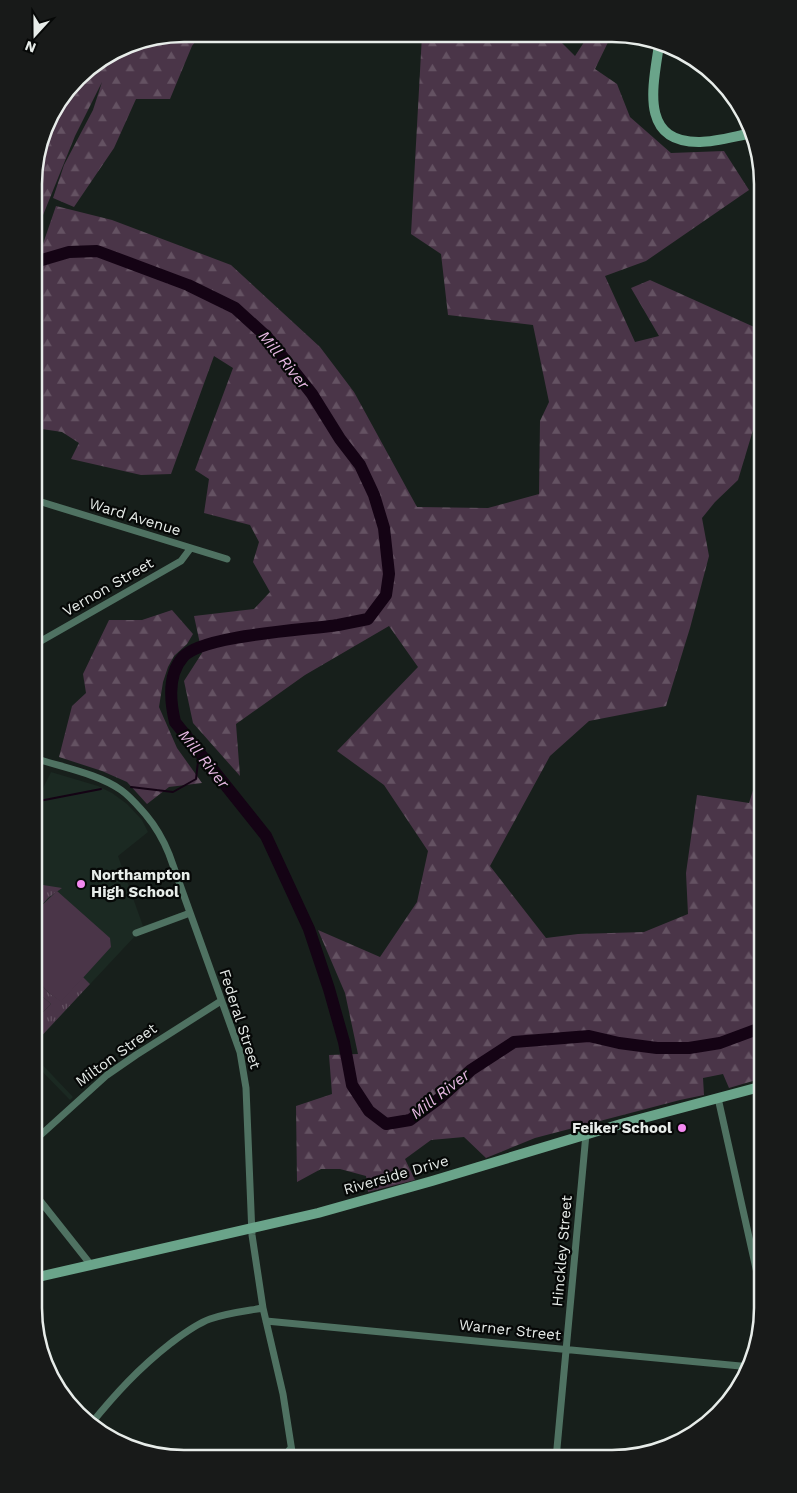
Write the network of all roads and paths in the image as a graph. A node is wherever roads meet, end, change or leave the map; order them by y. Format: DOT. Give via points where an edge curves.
graph roads {
  1 [pos="658,50"];
  2 [pos="745,134"];
  3 [pos="42,502"];
  4 [pos="190,549"];
  5 [pos="227,560"];
  6 [pos="42,640"];
  7 [pos="42,761"];
  8 [pos="190,913"];
  9 [pos="136,933"];
  10 [pos="221,1000"];
  11 [pos="754,1088"];
  12 [pos="718,1098"];
  13 [pos="42,1133"];
  14 [pos="586,1134"];
  15 [pos="42,1203"];
  16 [pos="252,1228"];
  17 [pos="754,1260"];
  18 [pos="91,1264"];
  19 [pos="42,1276"];
  20 [pos="263,1308"];
  21 [pos="266,1321"];
  22 [pos="566,1350"];
  23 [pos="742,1366"];
  24 [pos="95,1419"];
  25 [pos="291,1448"];
  26 [pos="557,1450"];
  1 -- 2 [label="street" via="653,84 654,103 660,125 668,135 679,141 701,142"];
  3 -- 4 [label="street, Ward Avenue"];
  4 -- 5 [label="street, Ward Avenue"];
  4 -- 6 [label="street, Vernon Street" via="181,561"];
  7 -- 8 [label="street, Federal Street" via="97,778 129,796 164,840"];
  8 -- 9 [label="street"];
  8 -- 10 [label="street, Federal Street"];
  10 -- 13 [label="street, Milton Street" via="112,1072"];
  10 -- 16 [label="street, Federal Street" via="240,1052 245,1077"];
  11 -- 12 [label="street, Riverside Drive"];
  12 -- 14 [label="street, Riverside Drive"];
  12 -- 17 [label="street"];
  14 -- 16 [label="street, Riverside Drive" via="369,1199"];
  14 -- 22 [label="street, Hinckley Street"];
  15 -- 18 [label="street"];
  16 -- 18 [label="street, Riverside Drive"];
  16 -- 20 [label="street, Federal Street"];
  18 -- 19 [label="street, Riverside Drive"];
  20 -- 21 [label="street, Federal Street"];
  20 -- 24 [label="street" via="211,1318 183,1334 138,1371"];
  21 -- 22 [label="street, Warner Street"];
  21 -- 25 [label="street, Federal Street" via="283,1394"];
  22 -- 23 [label="street, Warner Street"];
  22 -- 26 [label="street, Hinckley Street"];
}
